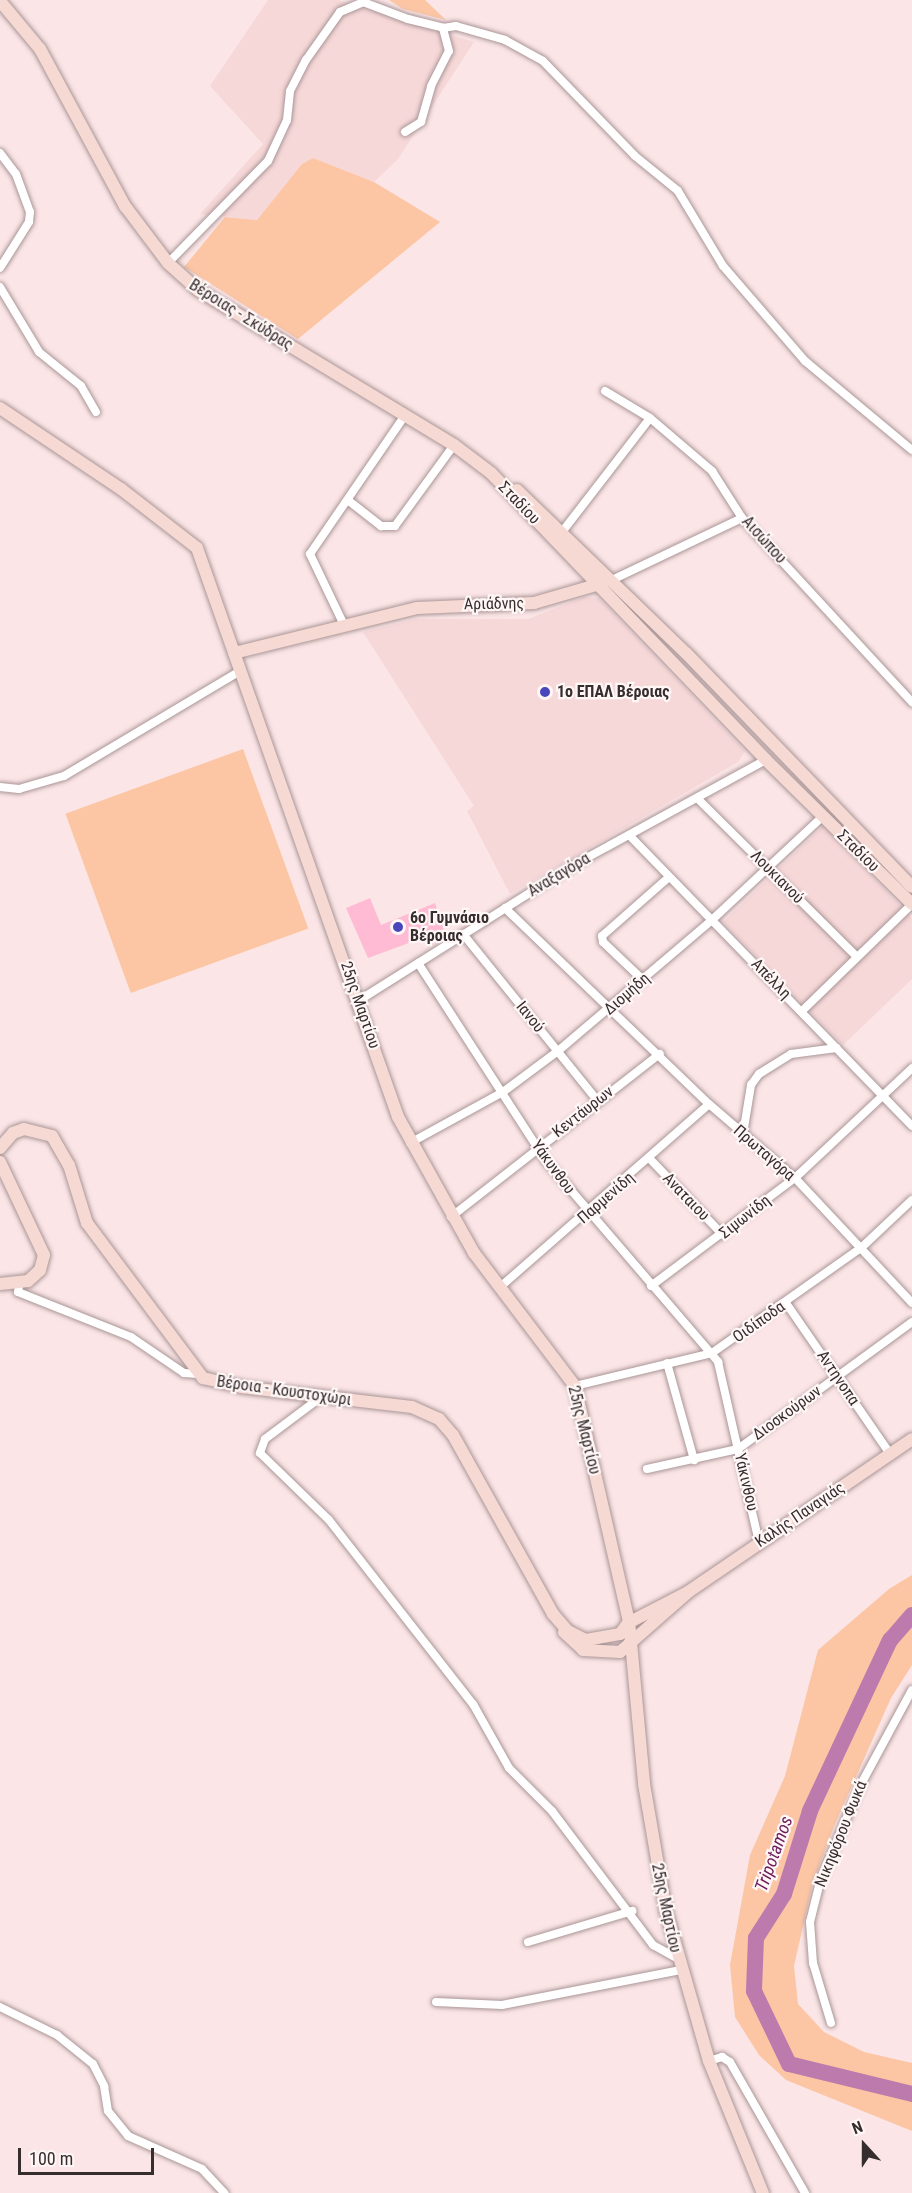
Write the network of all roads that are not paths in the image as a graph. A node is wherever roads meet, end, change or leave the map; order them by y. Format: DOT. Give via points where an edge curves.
graph roads {
  1 [pos="0,1"];
  2 [pos="443,28"];
  3 [pos="405,132"];
  4 [pos="0,153"];
  5 [pos="168,263"];
  6 [pos="0,268"];
  7 [pos="0,287"];
  8 [pos="605,391"];
  9 [pos="0,408"];
  10 [pos="96,412"];
  11 [pos="405,415"];
  12 [pos="650,418"];
  13 [pos="454,445"];
  14 [pos="912,450"];
  15 [pos="491,473"];
  16 [pos="350,501"];
  17 [pos="742,518"];
  18 [pos="562,532"];
  19 [pos="610,581"];
  20 [pos="597,585"];
  21 [pos="344,625"];
  22 [pos="234,653"];
  23 [pos="240,671"];
  24 [pos="912,702"];
  25 [pos="766,760"];
  26 [pos="0,787"];
  27 [pos="697,798"];
  28 [pos="823,816"];
  29 [pos="629,835"];
  30 [pos="767,867"];
  31 [pos="669,877"];
  32 [pos="912,886"];
  33 [pos="912,904"];
  34 [pos="505,908"];
  35 [pos="713,919"];
  36 [pos="463,934"];
  37 [pos="856,956"];
  38 [pos="418,963"];
  39 [pos="643,980"];
  40 [pos="358,1001"];
  41 [pos="611,1008"];
  42 [pos="802,1011"];
  43 [pos="837,1048"];
  44 [pos="558,1051"];
  45 [pos="660,1054"];
  46 [pos="912,1068"];
  47 [pos="503,1092"];
  48 [pos="883,1095"];
  49 [pos="597,1100"];
  50 [pos="709,1104"];
  51 [pos="912,1126"];
  52 [pos="743,1134"];
  53 [pos="410,1143"];
  54 [pos="537,1147"];
  55 [pos="0,1148"];
  56 [pos="650,1159"];
  57 [pos="0,1162"];
  58 [pos="795,1178"];
  59 [pos="912,1200"];
  60 [pos="589,1213"];
  61 [pos="451,1217"];
  62 [pos="723,1235"];
  63 [pos="861,1248"];
  64 [pos="0,1284"];
  65 [pos="19,1285"];
  66 [pos="651,1286"];
  67 [pos="499,1288"];
  68 [pos="786,1303"];
  69 [pos="912,1303"];
  70 [pos="912,1322"];
  71 [pos="712,1353"];
  72 [pos="667,1363"];
  73 [pos="198,1374"];
  74 [pos="837,1376"];
  75 [pos="575,1386"];
  76 [pos="321,1397"];
  77 [pos="912,1439"];
  78 [pos="738,1449"];
  79 [pos="890,1454"];
  80 [pos="694,1460"];
  81 [pos="647,1469"];
  82 [pos="759,1542"];
  83 [pos="688,1592"];
  84 [pos="560,1623"];
  85 [pos="628,1623"];
  86 [pos="632,1646"];
  87 [pos="912,1690"];
  88 [pos="632,1911"];
  89 [pos="528,1942"];
  90 [pos="679,1964"];
  91 [pos="436,2002"];
  92 [pos="0,2007"];
  93 [pos="831,2023"];
  94 [pos="709,2061"];
  95 [pos="224,2193"];
  96 [pos="763,2193"];
  97 [pos="805,2193"];
  1 -- 5 [label="street, Βέροιας - Σκύδρας" via="40,49 115,190"];
  2 -- 3 [label="street" via="449,51 431,86 421,122"];
  2 -- 5 [label="street" via="363,2 340,12 290,91 287,120 268,161"];
  2 -- 14 [label="street" via="456,26 506,40 543,61 635,156 678,191 723,266 805,361"];
  4 -- 6 [label="street" via="16,174 30,212"];
  5 -- 11 [label="street, Βέροιας - Σκύδρας" via="237,315"];
  7 -- 10 [label="street" via="39,352 81,386"];
  8 -- 12 [label="street, Αισώπου"];
  9 -- 22 [label="street, 25ης Μαρτίου" via="121,489 197,548"];
  11 -- 13 [label="street, Βέροιας - Σκύδρας"];
  11 -- 16 [label="street"];
  12 -- 17 [label="street, Αισώπου" via="712,471"];
  12 -- 18 [label="street"];
  13 -- 15 [label="street, Βέροιας - Σκύδρας"];
  13 -- 16 [label="street" via="395,526 381,526"];
  15 -- 18 [label="street, Σταδίου" via="504,477"];
  15 -- 20 [label="street, Σταδίου"];
  16 -- 21 [label="street" via="310,554"];
  17 -- 19 [label="street, Αριάδνης"];
  17 -- 24 [label="street, Αισώπου"];
  18 -- 19 [label="street, Σταδίου"];
  19 -- 20 [label="street, Αριάδνης"];
  19 -- 32 [label="street, Σταδίου"];
  20 -- 21 [label="street, Αριάδνης" via="534,603 417,608"];
  20 -- 25 [label="street, Σταδίου"];
  21 -- 22 [label="street, Αριάδνης"];
  22 -- 23 [label="street, 25ης Μαρτίου"];
  23 -- 26 [label="street" via="64,776 19,789"];
  23 -- 40 [label="street, 25ης Μαρτίου"];
  25 -- 27 [label="street, Αναξαγόρα"];
  25 -- 28 [label="street, Σταδίου"];
  27 -- 29 [label="street, Αναξαγόρα"];
  27 -- 30 [label="street, Λουκιανού"];
  28 -- 30 [label="street, Διομήδη"];
  28 -- 33 [label="street, Σταδίου"];
  29 -- 31 [label="street, Απέλλη"];
  29 -- 34 [label="street, Αναξαγόρα"];
  30 -- 35 [label="street, Διομήδη"];
  30 -- 37 [label="street, Λουκιανού"];
  31 -- 35 [label="street, Απέλλη"];
  31 -- 39 [label="street" via="602,936 603,942"];
  33 -- 37 [label="street"];
  34 -- 36 [label="street, Αναξαγόρα"];
  34 -- 41 [label="street, Πρωταγόρα"];
  35 -- 39 [label="street, Διομήδη"];
  35 -- 42 [label="street, Απέλλη"];
  36 -- 38 [label="street, Αναξαγόρα"];
  36 -- 44 [label="street, Ιανού"];
  37 -- 42 [label="street"];
  38 -- 40 [label="street, Αναξαγόρα"];
  38 -- 47 [label="street, Υάκυνθου"];
  39 -- 41 [label="street, Διομήδη"];
  40 -- 53 [label="street, 25ης Μαρτίου"];
  41 -- 44 [label="street, Διομήδη"];
  41 -- 45 [label="street, Πρωταγόρα"];
  42 -- 43 [label="street, Απέλλη"];
  43 -- 48 [label="street, Απέλλη"];
  43 -- 52 [label="street" via="791,1054 759,1074 751,1085"];
  44 -- 47 [label="street, Διομήδη"];
  44 -- 49 [label="street, Ιανού"];
  45 -- 49 [label="street, Κεντάυρων"];
  45 -- 50 [label="street, Πρωταγόρα"];
  46 -- 48 [label="street, Σιμωνίδη"];
  47 -- 53 [label="street, Διομήδη"];
  47 -- 54 [label="street, Υάκυνθου"];
  48 -- 51 [label="street, Απέλλη"];
  48 -- 58 [label="street, Σιμωνίδη"];
  49 -- 54 [label="street, Κεντάυρων"];
  50 -- 52 [label="street, Πρωταγόρα"];
  50 -- 56 [label="street, Παρμενίδη"];
  52 -- 58 [label="street, Πρωταγόρα"];
  53 -- 61 [label="street, 25ης Μαρτίου"];
  54 -- 60 [label="street, Υάκυνθου"];
  54 -- 61 [label="street, Κεντάυρων"];
  55 -- 73 [label="street, Βέροια - Κουστοχώρι" via="13,1133 24,1129 52,1136 64,1154 87,1223"];
  56 -- 60 [label="street, Παρμενίδη"];
  56 -- 62 [label="street, Αναταιου"];
  57 -- 65 [label="street" via="44,1255 40,1270"];
  58 -- 62 [label="street, Σιμωνίδη"];
  58 -- 63 [label="street, Πρωταγόρα"];
  59 -- 63 [label="street, Οιδίποδα"];
  60 -- 66 [label="street, Υάκυνθου"];
  60 -- 67 [label="street, Παρμενίδη"];
  61 -- 67 [label="street, 25ης Μαρτίου"];
  62 -- 66 [label="street, Σιμωνίδη"];
  63 -- 68 [label="street, Οιδίποδα"];
  63 -- 69 [label="street, Πρωταγόρα"];
  64 -- 65 [label="street"];
  65 -- 73 [label="street" via="18,1292 131,1337 184,1373"];
  66 -- 71 [label="street, Υάκυνθου"];
  67 -- 75 [label="street, 25ης Μαρτίου"];
  68 -- 71 [label="street, Οιδίποδα"];
  68 -- 74 [label="street, Αντηνοπα"];
  70 -- 74 [label="street, Διοσκούρων"];
  71 -- 72 [label="street, Οιδίποδα"];
  71 -- 78 [label="street, Υάκινθου"];
  72 -- 75 [label="street, Οιδίποδα"];
  72 -- 80 [label="street"];
  73 -- 76 [label="street, Βέροια - Κουστοχώρι" via="217,1383"];
  74 -- 78 [label="street, Διοσκούρων"];
  74 -- 79 [label="street, Αντηνοπα"];
  75 -- 85 [label="street, 25ης Μαρτίου"];
  76 -- 84 [label="street, Βέροια - Κουστοχώρι" via="412,1407 439,1419 453,1435"];
  76 -- 88 [label="street" via="265,1439 260,1453 328,1520 473,1704 509,1768 552,1811"];
  77 -- 79 [label="street, Καλής Παναγιάς"];
  78 -- 80 [label="street, Διοσκούρων"];
  78 -- 82 [label="street, Υάκινθου"];
  79 -- 82 [label="street, Καλής Παναγιάς"];
  80 -- 81 [label="street, Διοσκούρων"];
  82 -- 83 [label="street, Καλής Παναγιάς"];
  83 -- 85 [label="street, Καλής Παναγιάς"];
  83 -- 86 [label="street, Καλής Παναγιάς"];
  84 -- 85 [label="street, Βέροια - Κουστοχώρι" via="573,1634 595,1641 620,1634"];
  84 -- 86 [label="street, Βέροια - Κουστοχώρι" via="583,1650 615,1653"];
  85 -- 86 [label="street, 25ης Μαρτίου"];
  86 -- 90 [label="street, 25ης Μαρτίου" via="651,1833"];
  87 -- 93 [label="street, Νικηφόρου Φωκά" via="860,1786 821,1878 810,1922 813,1963"];
  88 -- 89 [label="street"];
  88 -- 90 [label="street" via="653,1945"];
  90 -- 91 [label="street" via="502,2005"];
  90 -- 94 [label="street, 25ης Μαρτίου"];
  92 -- 95 [label="street" via="57,2036 93,2064 104,2086 108,2110 129,2136 202,2169"];
  94 -- 96 [label="street, 25ης Μαρτίου"];
  94 -- 97 [label="street" via="722,2057 730,2062"];
}
